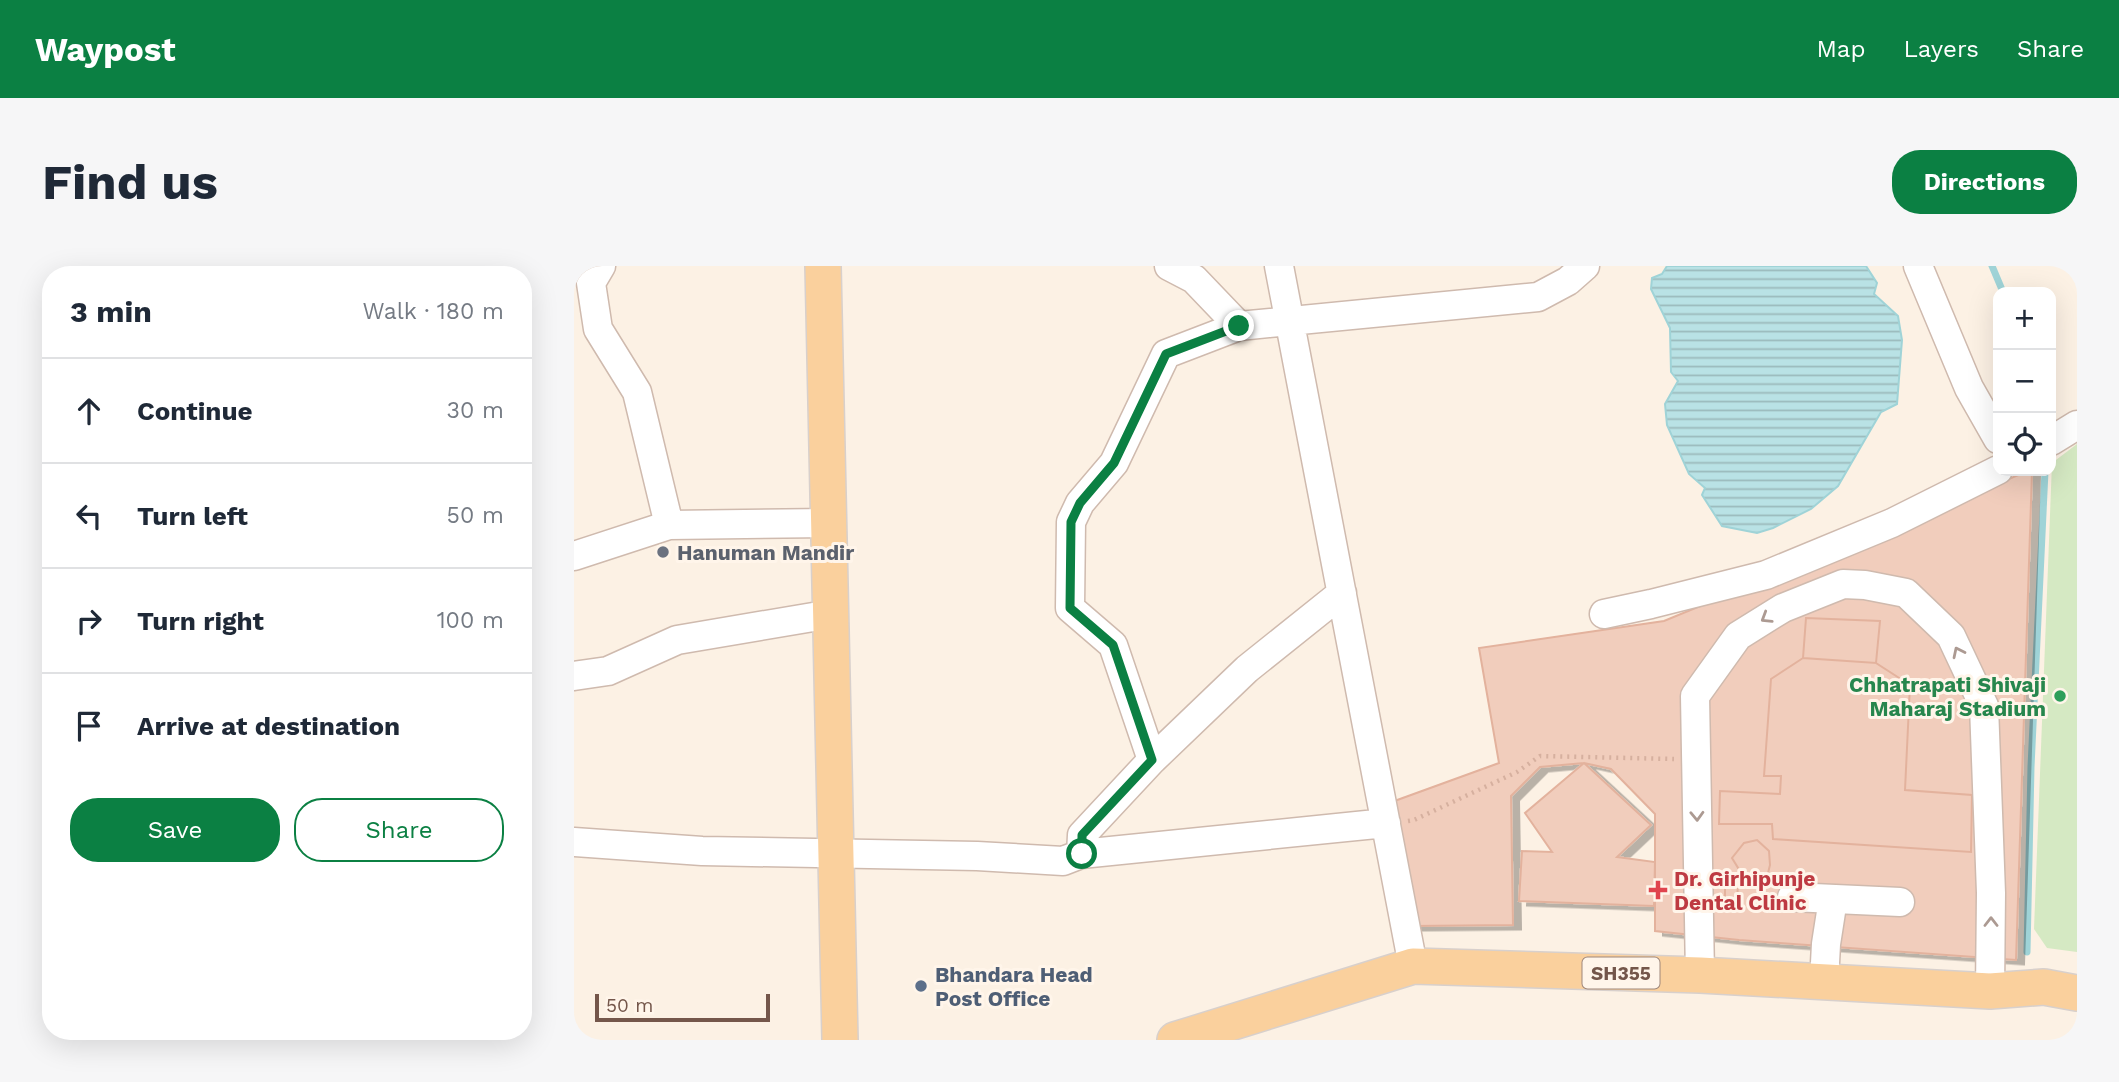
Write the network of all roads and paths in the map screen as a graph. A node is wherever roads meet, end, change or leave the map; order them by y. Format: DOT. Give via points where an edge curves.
graph roads {
  1 [pos="601,266"];
  2 [pos="823,266"];
  3 [pos="1169,266"];
  4 [pos="1279,266"];
  5 [pos="1585,266"];
  6 [pos="1918,266"];
  7 [pos="1289,321"];
  8 [pos="1239,326"];
  9 [pos="2077,425"];
  10 [pos="1993,430"];
  11 [pos="2056,438"];
  12 [pos="1993,472"];
  13 [pos="829,523"];
  14 [pos="670,525"];
  15 [pos="574,556"];
  16 [pos="1342,593"];
  17 [pos="831,614"];
  18 [pos="1604,614"];
  19 [pos="574,676"];
  20 [pos="1152,760"];
  21 [pos="1695,760"];
  22 [pos="1386,823"];
  23 [pos="574,842"];
  24 [pos="836,852"];
  25 [pos="1082,854"];
  26 [pos="1792,897"];
  27 [pos="1833,898"];
  28 [pos="1900,902"];
  29 [pos="1413,966"];
  30 [pos="1700,975"];
  31 [pos="1824,982"];
  32 [pos="1990,990"];
  33 [pos="2077,993"];
  34 [pos="1227,1033"];
  35 [pos="840,1040"];
  36 [pos="1175,1040"];
  1 -- 14 [label="street" via="591,283 598,329 637,392"];
  2 -- 13 [label="main road"];
  3 -- 8 [label="street" via="1194,279"];
  4 -- 7 [label="street"];
  5 -- 7 [label="street" via="1538,297"];
  6 -- 10 [label="street" via="1969,388"];
  7 -- 8 [label="street"];
  7 -- 16 [label="street"];
  8 -- 20 [label="street" via="1166,354 1114,463 1080,503 1071,522 1070,608 1113,645"];
  9 -- 11 [label="street"];
  12 -- 18 [label="street" via="1892,523 1766,575"];
  13 -- 14 [label="street"];
  13 -- 17 [label="main road"];
  14 -- 15 [label="street"];
  16 -- 20 [label="street" via="1247,669"];
  16 -- 22 [label="street"];
  17 -- 19 [label="street" via="677,640 608,671"];
  17 -- 24 [label="main road"];
  20 -- 25 [label="street" via="1082,835"];
  21 -- 22 [label="path" via="1540,756 1517,772 1414,820"];
  21 -- 30 [label="street, one-way"];
  32 -- 21 [label="street, one-way" via="1984,706 1951,636 1906,593 1843,584 1783,608 1738,636 1695,696"];
  22 -- 25 [label="street"];
  22 -- 29 [label="street"];
  23 -- 24 [label="street" via="702,851"];
  24 -- 25 [label="street" via="1063,861"];
  24 -- 35 [label="main road"];
  26 -- 27 [label="street"];
  27 -- 28 [label="street"];
  27 -- 31 [label="street"];
  29 -- 30 [label="main road, SH355"];
  29 -- 34 [label="main road, SH355"];
  30 -- 31 [label="main road, SH355"];
  31 -- 32 [label="main road, SH355"];
  32 -- 33 [label="main road, SH355" via="2044,987"];
  34 -- 36 [label="main road, SH355"];
}
